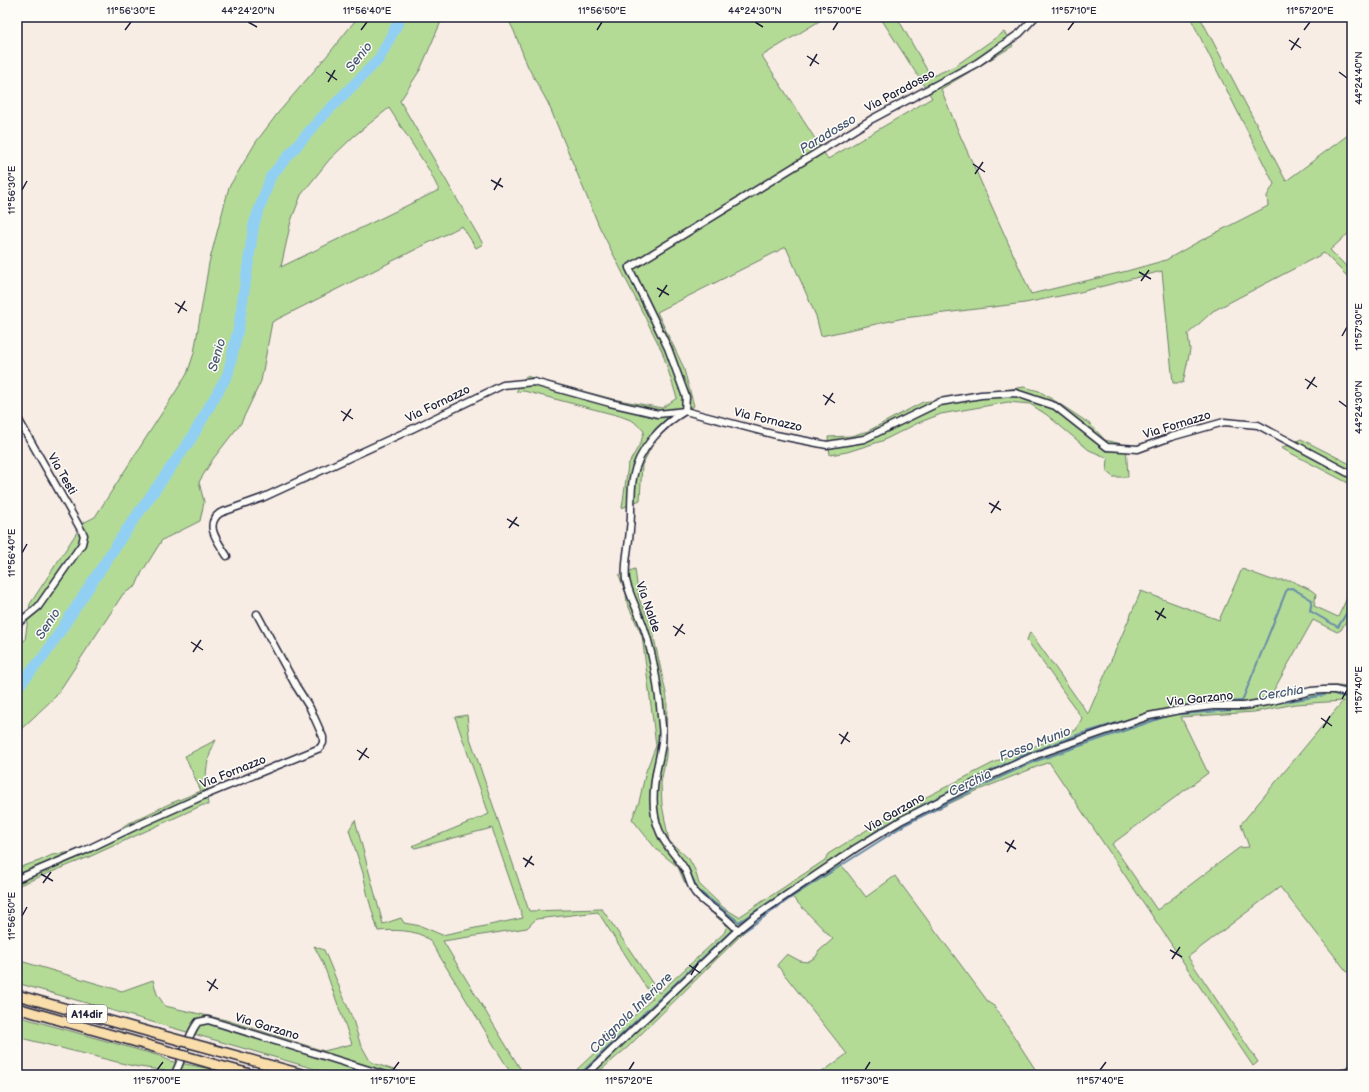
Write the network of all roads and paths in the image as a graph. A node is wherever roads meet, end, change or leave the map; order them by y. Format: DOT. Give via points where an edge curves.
graph roads {
  1 [pos="1035,17"];
  2 [pos="685,411"];
  3 [pos="17,417"];
  4 [pos="1352,475"];
  5 [pos="227,556"];
  6 [pos="257,614"];
  7 [pos="17,624"];
  8 [pos="1352,694"];
  9 [pos="17,879"];
  10 [pos="738,930"];
  11 [pos="17,995"];
  12 [pos="17,1008"];
  13 [pos="1352,1070"];
  14 [pos="174,1075"];
  15 [pos="254,1075"];
  16 [pos="305,1075"];
  17 [pos="385,1075"];
  18 [pos="586,1075"];
  19 [pos="1342,1075"];
  1 -- 2 [label="street, Via Paradosso" via="1020,33 977,63 872,119 629,268 668,348 686,397"];
  2 -- 4 [label="street, Via Fornazzo" via="776,435 827,445 864,439 940,402 981,395 1016,393 1055,406 1107,446 1138,449 1224,422 1258,424"];
  2 -- 5 [label="street, Via Fornazzo" via="658,414 534,382 503,385 262,498 220,513 214,517 212,528"];
  2 -- 10 [label="street, Via Nalde" via="674,418 649,443 636,468 632,489 626,575 650,647 663,728 654,794 657,824 662,839 685,869 698,896"];
  3 -- 7 [label="street, Via Testi" via="84,535 82,544 38,607"];
  6 -- 9 [label="street, Via Fornazzo" via="310,708 322,737 323,743 320,748 196,799"];
  8 -- 10 [label="street, Via Garzano" via="1335,690 1311,691 1244,706 1180,710 1149,716 1036,755 902,820 856,848"];
  10 -- 18 [label="street, Via Garzano"];
  11 -- 16 [label="highway, A14dir, bridge"];
  12 -- 15 [label="highway, A14dir, bridge"];
  13 -- 19 [label="main road"];
  14 -- 17 [label="street, Via Garzano" via="180,1066 191,1030 198,1022 208,1020"];
}
